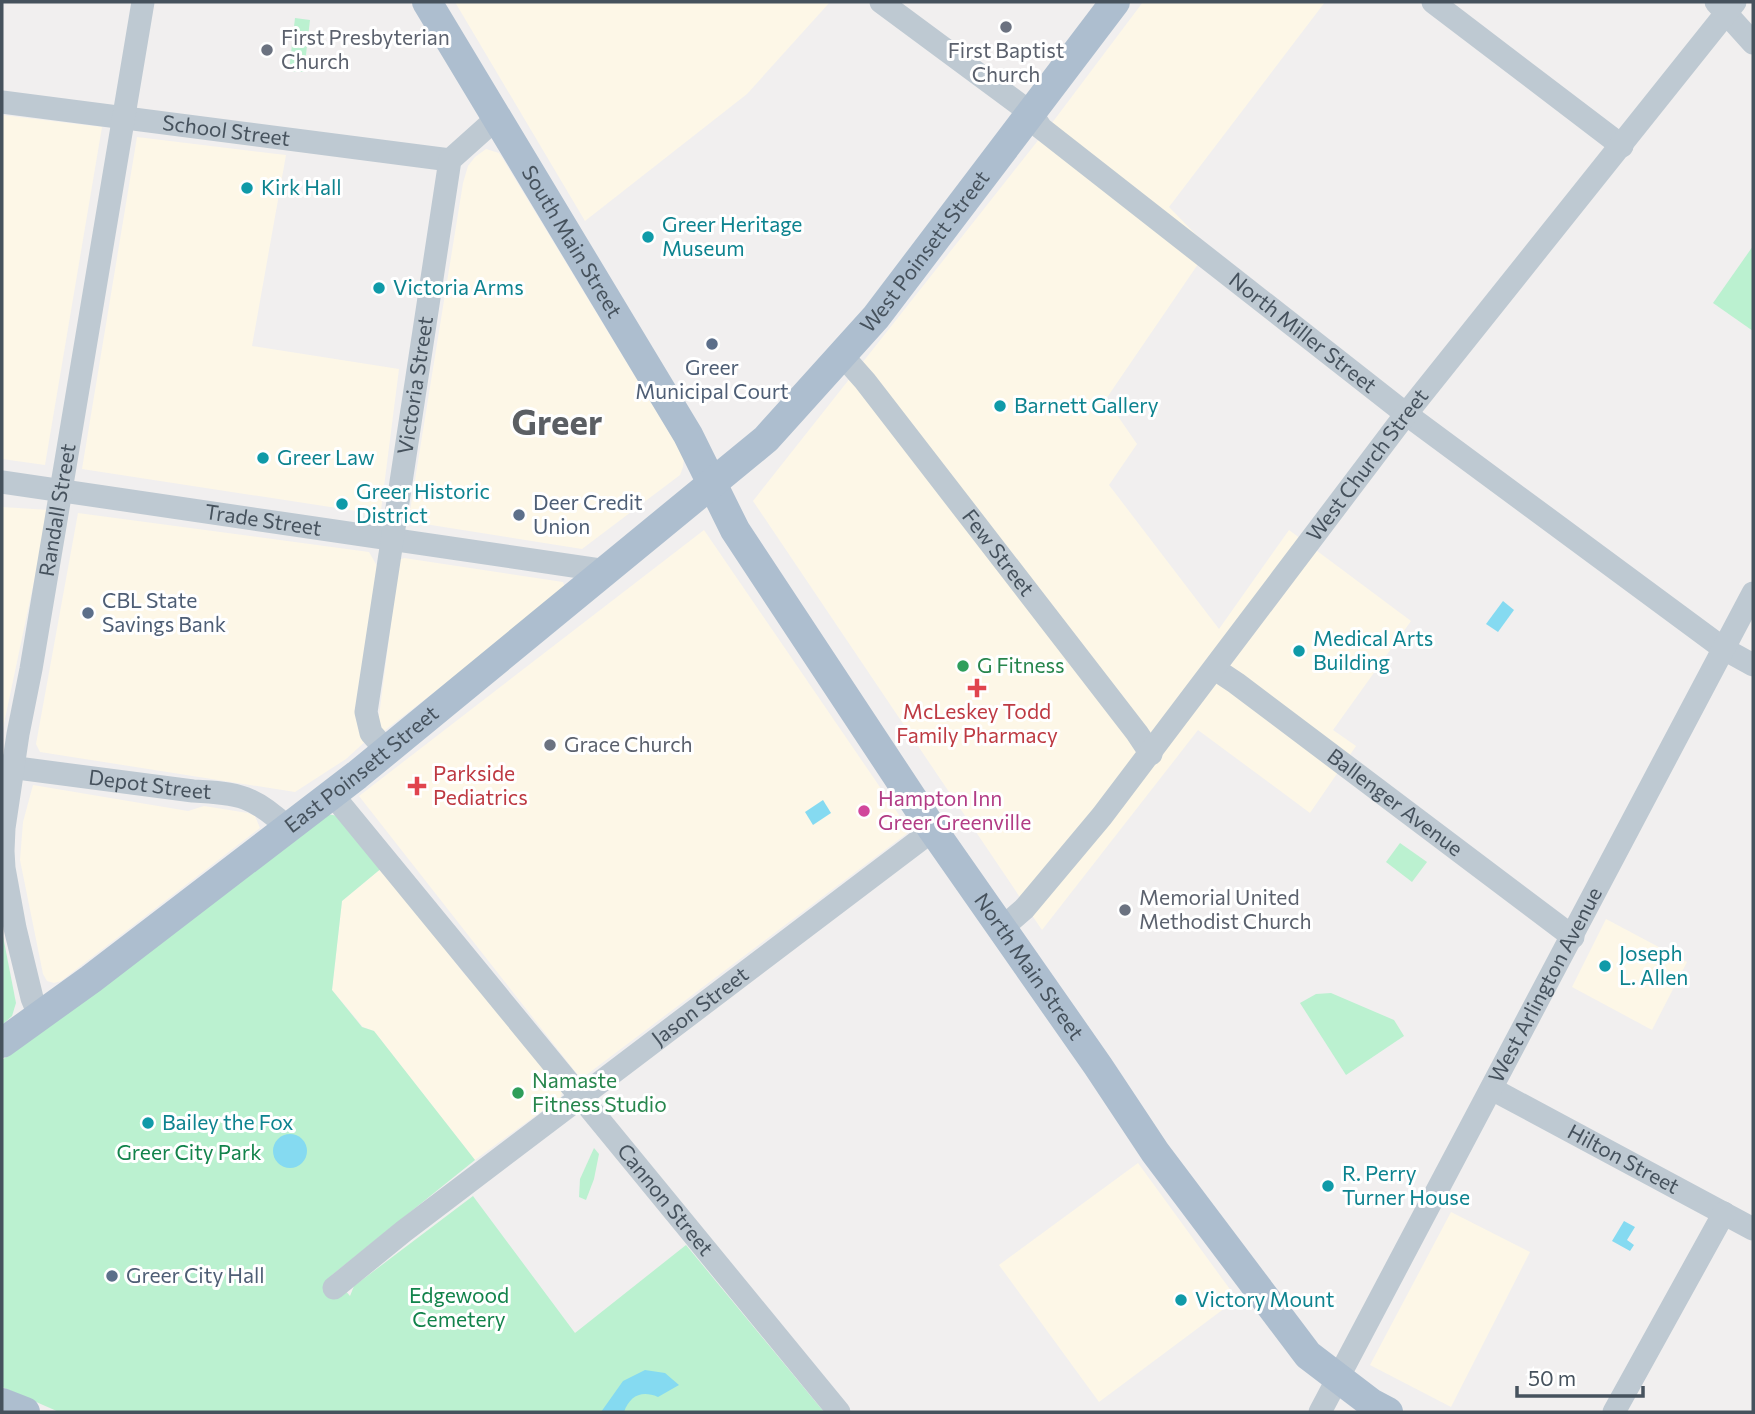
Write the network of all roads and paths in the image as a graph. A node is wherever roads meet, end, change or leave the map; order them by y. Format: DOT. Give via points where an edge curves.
graph roads {
  1 [pos="143,2"];
  2 [pos="427,2"];
  3 [pos="881,2"];
  4 [pos="1115,2"];
  5 [pos="1433,2"];
  6 [pos="1726,5"];
  7 [pos="1753,43"];
  8 [pos="2,102"];
  9 [pos="1031,113"];
  10 [pos="498,117"];
  11 [pos="123,119"];
  12 [pos="1622,146"];
  13 [pos="450,160"];
  14 [pos="842,355"];
  15 [pos="1406,414"];
  16 [pos="2,482"];
  17 [pos="712,484"];
  18 [pos="61,490"];
  19 [pos="391,541"];
  20 [pos="577,580"];
  21 [pos="1753,593"];
  22 [pos="1724,649"];
  23 [pos="1753,665"];
  24 [pos="1215,669"];
  25 [pos="387,751"];
  26 [pos="1151,754"];
  27 [pos="7,767"];
  28 [pos="332,794"];
  29 [pos="288,828"];
  30 [pos="933,830"];
  31 [pos="1001,929"];
  32 [pos="1573,937"];
  33 [pos="38,1015"];
  34 [pos="2,1043"];
  35 [pos="1492,1089"];
  36 [pos="581,1098"];
  37 [pos="1724,1213"];
  38 [pos="1753,1229"];
  39 [pos="334,1288"];
  40 [pos="1338,1378"];
  41 [pos="2,1403"];
  42 [pos="25,1412"];
  43 [pos="839,1412"];
  44 [pos="1320,1412"];
  45 [pos="1388,1412"];
  46 [pos="1614,1412"];
  1 -- 11 [label="street, Randall Street"];
  2 -- 10 [label="main road, South Main Street"];
  3 -- 9 [label="street, North Miller Street"];
  4 -- 9 [label="main road, West Poinsett Street"];
  5 -- 12 [label="street"];
  6 -- 7 [label="street"];
  6 -- 12 [label="street, West Church Street"];
  8 -- 11 [label="street, School Street"];
  9 -- 14 [label="main road, West Poinsett Street"];
  9 -- 15 [label="street, North Miller Street" via="1041,128"];
  10 -- 13 [label="street"];
  10 -- 17 [label="main road, South Main Street" via="688,435"];
  11 -- 13 [label="street, School Street"];
  11 -- 18 [label="street, Randall Street"];
  12 -- 15 [label="street, West Church Street"];
  13 -- 19 [label="street, Victoria Street"];
  14 -- 17 [label="main road, West Poinsett Street" via="766,439"];
  14 -- 26 [label="street, Few Street"];
  15 -- 22 [label="street, North Miller Street"];
  15 -- 24 [label="street, West Church Street"];
  16 -- 18 [label="street, Trade Street"];
  17 -- 20 [label="main road, East Poinsett Street" via="607,571"];
  17 -- 30 [label="main road, North Main Street" via="735,530"];
  18 -- 19 [label="street, Trade Street"];
  18 -- 27 [label="street, Randall Street"];
  19 -- 20 [label="street, Trade Street"];
  19 -- 25 [label="street, Victoria Street" via="366,712 371,733"];
  20 -- 25 [label="main road, East Poinsett Street"];
  21 -- 22 [label="street, West Arlington Avenue"];
  22 -- 23 [label="street, North Miller Street"];
  22 -- 32 [label="street, West Arlington Avenue"];
  24 -- 26 [label="street, West Church Street"];
  24 -- 32 [label="street, Ballenger Avenue"];
  25 -- 28 [label="main road, East Poinsett Street"];
  26 -- 31 [label="street, West Church Street" via="1035,895"];
  27 -- 29 [label="street, Depot Street" via="218,792 253,800"];
  27 -- 33 [label="street, Randall Street" via="4,868"];
  28 -- 29 [label="main road, East Poinsett Street"];
  28 -- 36 [label="street, Cannon Street"];
  29 -- 33 [label="main road, East Poinsett Street" via="92,979"];
  30 -- 31 [label="main road, North Main Street"];
  30 -- 36 [label="street, Jason Street"];
  31 -- 40 [label="main road, North Main Street" via="1234,1261 1308,1355"];
  32 -- 35 [label="street, West Arlington Avenue"];
  33 -- 34 [label="main road, East Poinsett Street"];
  35 -- 37 [label="street, Hilton Street"];
  35 -- 40 [label="street, West Arlington Avenue"];
  36 -- 39 [label="street, Jason Street"];
  36 -- 43 [label="street, Cannon Street"];
  37 -- 38 [label="street, Hilton Street"];
  37 -- 46 [label="street"];
  40 -- 44 [label="street, West Arlington Avenue"];
  40 -- 45 [label="main road, North Main Street"];
  41 -- 42 [label="main road"];
}
